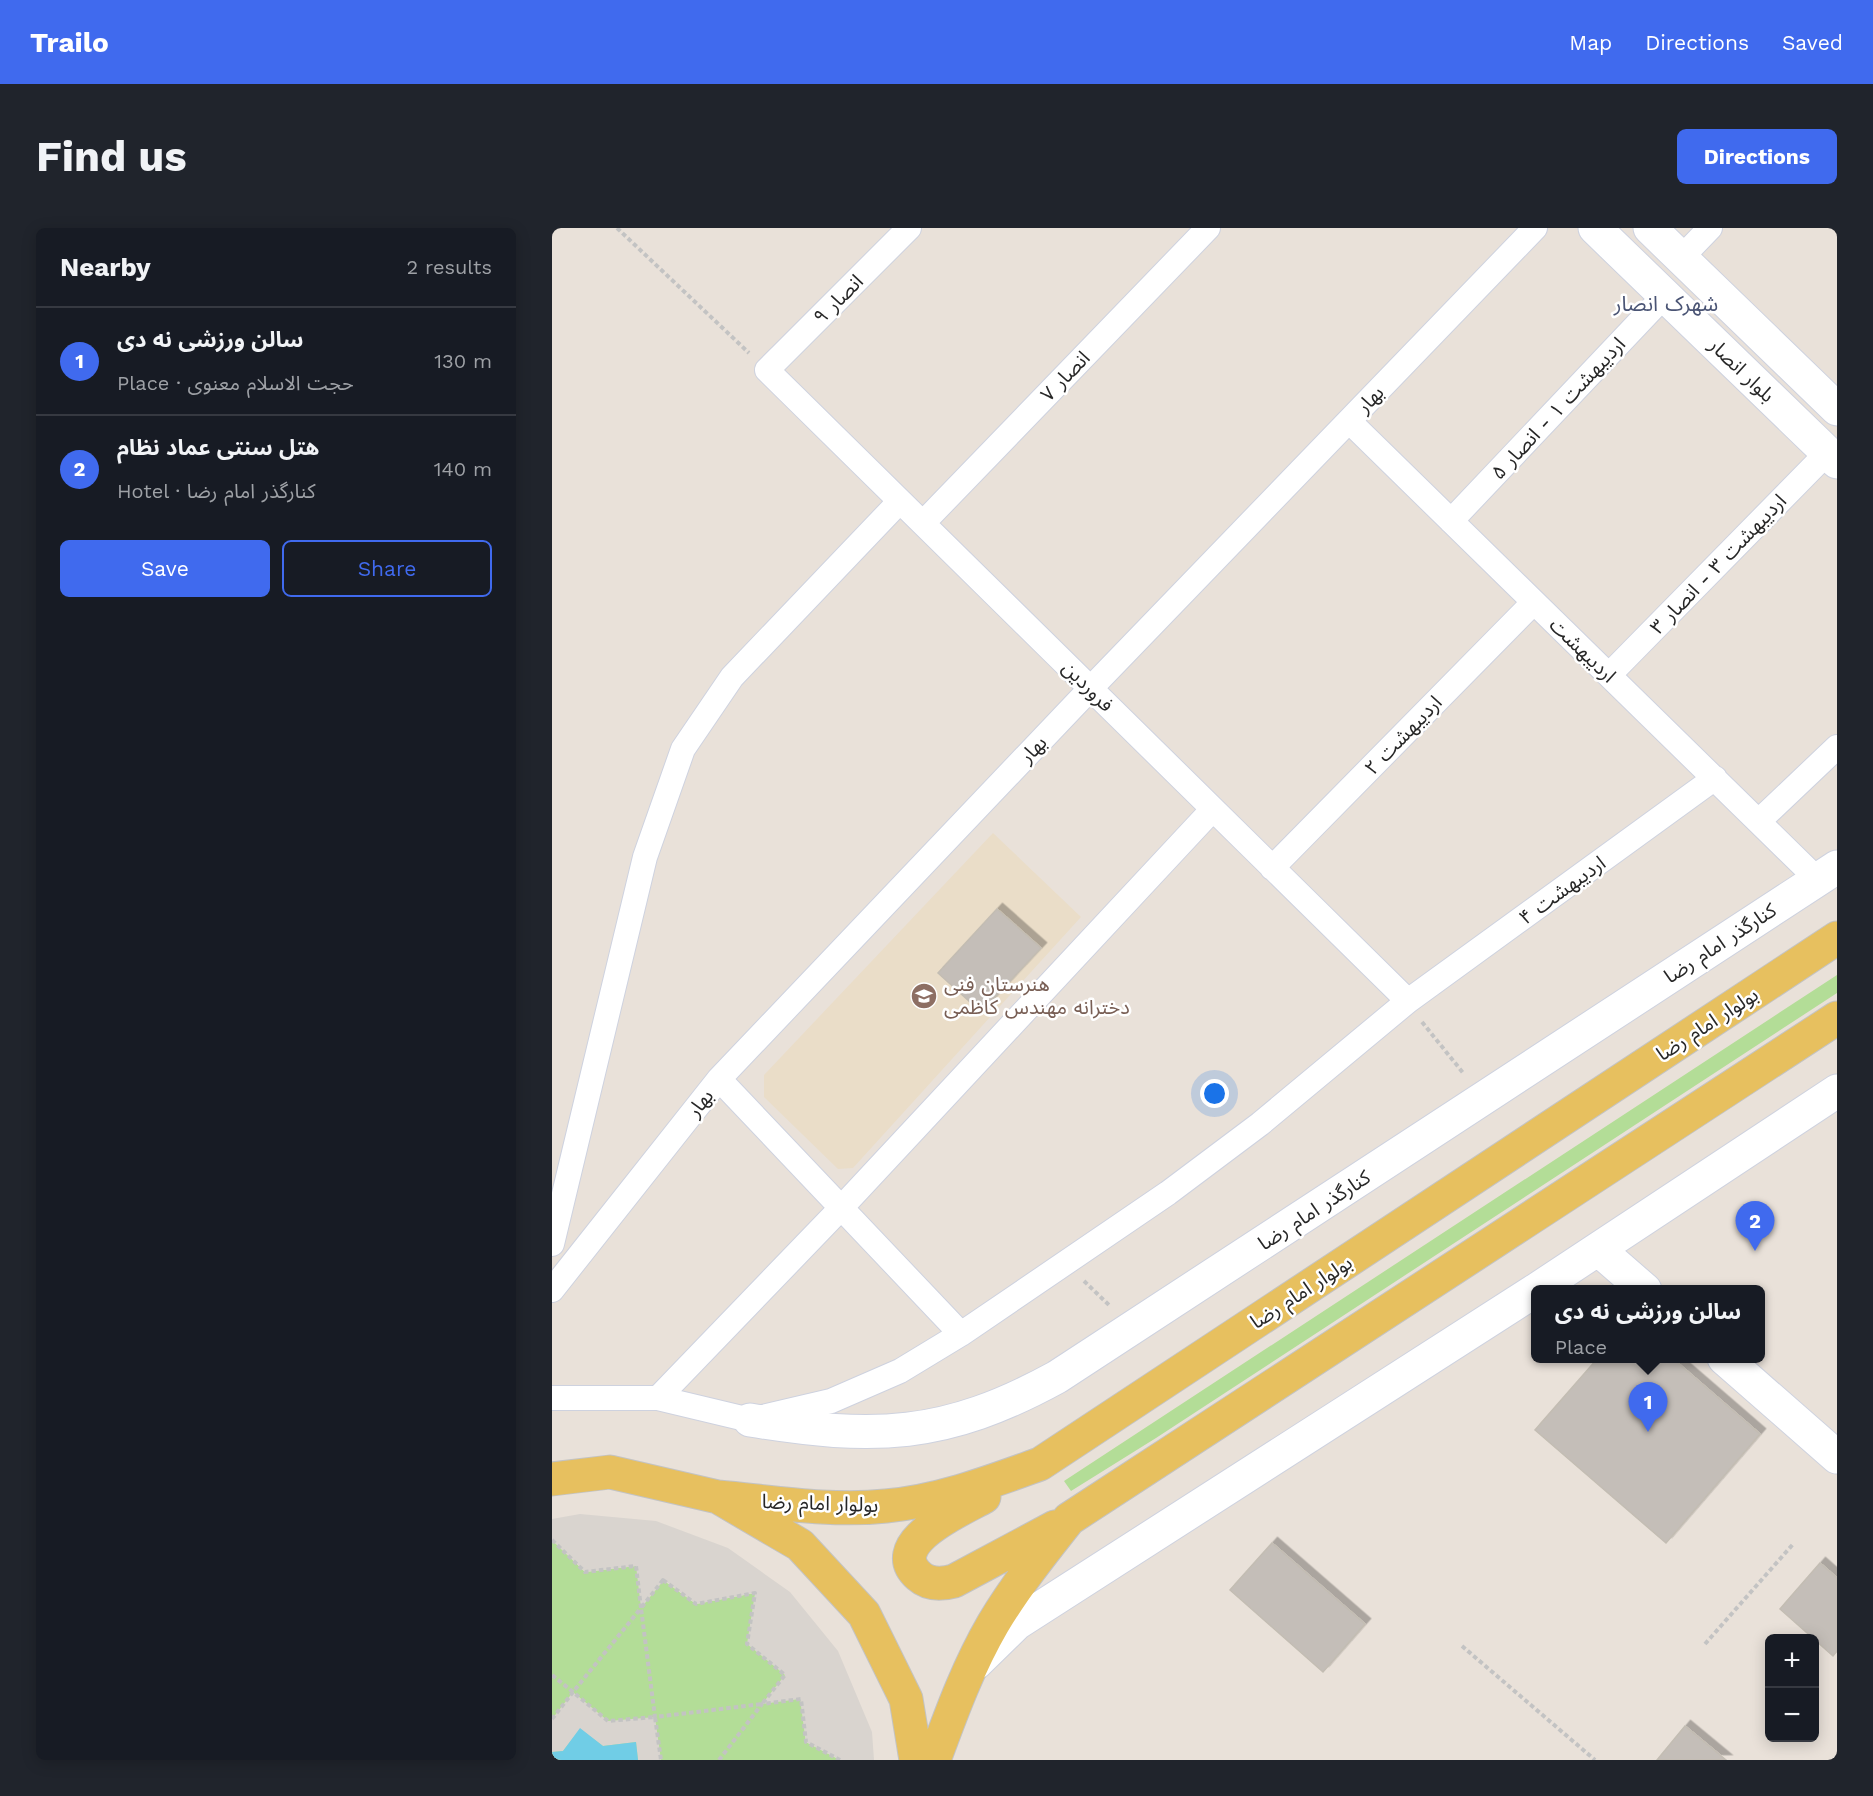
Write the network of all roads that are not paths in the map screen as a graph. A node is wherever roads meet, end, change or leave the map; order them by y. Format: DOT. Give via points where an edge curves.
graph roads {
  1 [pos="909,228"];
  2 [pos="1208,228"];
  3 [pos="1535,228"];
  4 [pos="1595,228"];
  5 [pos="1650,228"];
  6 [pos="1710,228"];
  7 [pos="1681,258"];
  8 [pos="1665,295"];
  9 [pos="767,370"];
  10 [pos="1837,409"];
  11 [pos="1349,421"];
  12 [pos="1832,457"];
  13 [pos="900,501"];
  14 [pos="1451,521"];
  15 [pos="923,523"];
  16 [pos="1534,602"];
  17 [pos="1609,675"];
  18 [pos="1090,688"];
  19 [pos="1837,747"];
  20 [pos="1715,778"];
  21 [pos="1213,809"];
  22 [pos="1759,821"];
  23 [pos="1272,868"];
  24 [pos="1827,873"];
  25 [pos="1837,938"];
  26 [pos="1408,1001"];
  27 [pos="1837,1018"];
  28 [pos="719,1079"];
  29 [pos="1837,1091"];
  30 [pos="842,1207"];
  31 [pos="552,1244"];
  32 [pos="1599,1250"];
  33 [pos="1544,1285"];
  34 [pos="1639,1285"];
  35 [pos="552,1290"];
  36 [pos="1531,1293"];
  37 [pos="962,1334"];
  38 [pos="1729,1363"];
  39 [pos="552,1398"];
  40 [pos="658,1398"];
  41 [pos="750,1420"];
  42 [pos="1837,1457"];
  43 [pos="1040,1464"];
  44 [pos="552,1479"];
  45 [pos="718,1497"];
  46 [pos="1069,1519"];
  47 [pos="970,1669"];
  48 [pos="916,1760"];
  49 [pos="934,1760"];
  1 -- 9 [label="street, انصار ۹"];
  2 -- 15 [label="street, انصار ۷"];
  3 -- 11 [label="street, بهار"];
  4 -- 8 [label="street, بلوار انصار"];
  5 -- 7 [label="street, بلوار انصار"];
  6 -- 7 [label="street"];
  7 -- 10 [label="street, بلوار انصار"];
  8 -- 12 [label="street, بلوار انصار"];
  8 -- 14 [label="street, اردیبهشت ۱ - انصار ۵"];
  9 -- 13 [label="street, فروردین"];
  11 -- 14 [label="street, اردیبهشت"];
  11 -- 18 [label="street, بهار"];
  12 -- 17 [label="street, اردیبهشت ۳ - انصار ۳"];
  13 -- 15 [label="street, فروردین"];
  13 -- 31 [label="street" via="732,677 683,749 645,857"];
  14 -- 16 [label="street, اردیبهشت"];
  15 -- 18 [label="street, فروردین"];
  16 -- 17 [label="street, اردیبهشت"];
  16 -- 23 [label="street, اردیبهشت ۲"];
  17 -- 20 [label="street, اردیبهشت"];
  18 -- 21 [label="street, فروردین"];
  18 -- 28 [label="street, بهار"];
  19 -- 22 [label="street"];
  20 -- 22 [label="street, اردیبهشت"];
  20 -- 26 [label="street, اردیبهشت ۴"];
  21 -- 23 [label="street, فروردین"];
  21 -- 30 [label="street"];
  22 -- 24 [label="street, اردیبهشت"];
  23 -- 26 [label="street, فروردین"];
  24 -- 41 [label="street, کنارگذر امام رضا" via="1057,1377 1022,1396 957,1421 914,1430 817,1431"];
  25 -- 43 [label="main road, بولوار امام رضا"];
  26 -- 37 [label="street, اردیبهشت ۴" via="1260,1124"];
  27 -- 46 [label="main road"];
  28 -- 30 [label="street"];
  28 -- 35 [label="street, بهار"];
  29 -- 32 [label="street"];
  30 -- 37 [label="street"];
  30 -- 40 [label="street"];
  32 -- 33 [label="street"];
  32 -- 34 [label="street"];
  36 -- 47 [label="street" via="1017,1623"];
  37 -- 41 [label="street, اردیبهشت ۴" via="900,1371 831,1401"];
  38 -- 42 [label="street"];
  39 -- 40 [label="street"];
  40 -- 41 [label="street"];
  43 -- 45 [label="main road, بولوار امام رضا" via="955,1494 886,1506 815,1507"];
  43 -- 46 [label="main road" via="923,1533 912,1545 912,1566 929,1582 954,1581"];
  44 -- 45 [label="main road" via="610,1472"];
  45 -- 48 [label="main road" via="800,1545 864,1614 906,1699"];
  46 -- 47 [label="main road" via="993,1624"];
  47 -- 49 [label="main road"];
}
